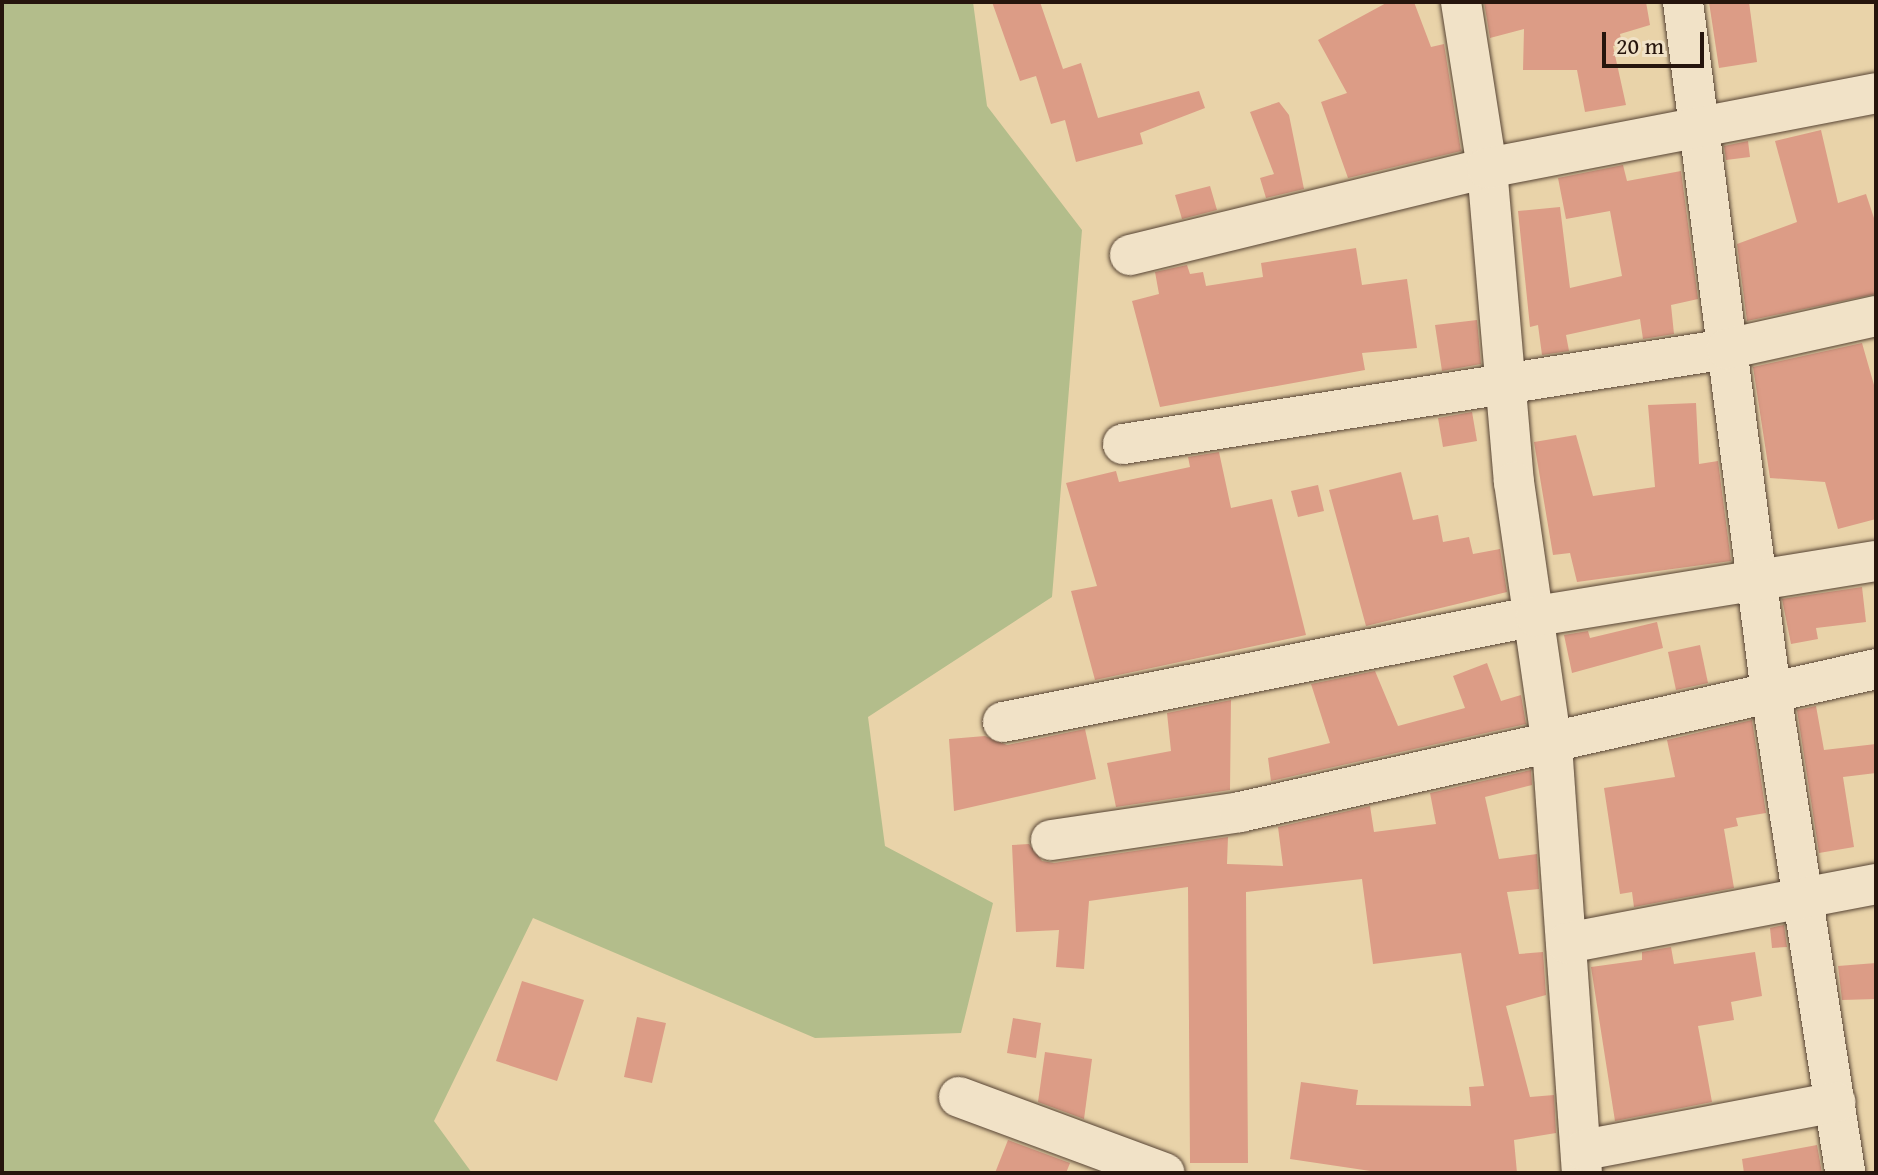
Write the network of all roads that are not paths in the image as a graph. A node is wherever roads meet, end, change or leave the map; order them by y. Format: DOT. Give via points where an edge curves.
graph roads {
  1 [pos="1461,2"];
  2 [pos="1683,2"];
  3 [pos="1876,93"];
  4 [pos="1698,125"];
  5 [pos="1487,168"];
  6 [pos="1130,255"];
  7 [pos="1876,316"];
  8 [pos="1727,349"];
  9 [pos="1506,380"];
  10 [pos="1123,444"];
  11 [pos="1876,561"];
  12 [pos="1757,576"];
  13 [pos="1536,616"];
  14 [pos="1876,669"];
  15 [pos="1771,693"];
  16 [pos="1003,722"];
  17 [pos="1552,745"];
  18 [pos="1051,840"];
  19 [pos="1876,884"];
  20 [pos="1805,895"];
  21 [pos="1567,943"];
  22 [pos="959,1097"];
  23 [pos="1835,1102"];
  24 [pos="1583,1162"];
  25 [pos="1164,1173"];
  26 [pos="1845,1173"];
  1 -- 5 [label="street"];
  2 -- 4 [label="street"];
  3 -- 4 [label="street"];
  4 -- 5 [label="street"];
  4 -- 8 [label="street"];
  5 -- 6 [label="street"];
  5 -- 9 [label="street"];
  7 -- 8 [label="street"];
  8 -- 9 [label="street"];
  8 -- 12 [label="street"];
  9 -- 10 [label="street"];
  9 -- 13 [label="street"];
  11 -- 12 [label="street"];
  12 -- 13 [label="street"];
  12 -- 15 [label="street"];
  13 -- 16 [label="street"];
  13 -- 17 [label="street"];
  14 -- 15 [label="street"];
  15 -- 17 [label="street"];
  15 -- 20 [label="street"];
  17 -- 18 [label="street" via="1240,812"];
  17 -- 21 [label="street"];
  19 -- 20 [label="street"];
  20 -- 21 [label="street"];
  20 -- 23 [label="street"];
  21 -- 24 [label="street"];
  22 -- 25 [label="street"];
  23 -- 24 [label="street"];
  23 -- 26 [label="street"];
}
